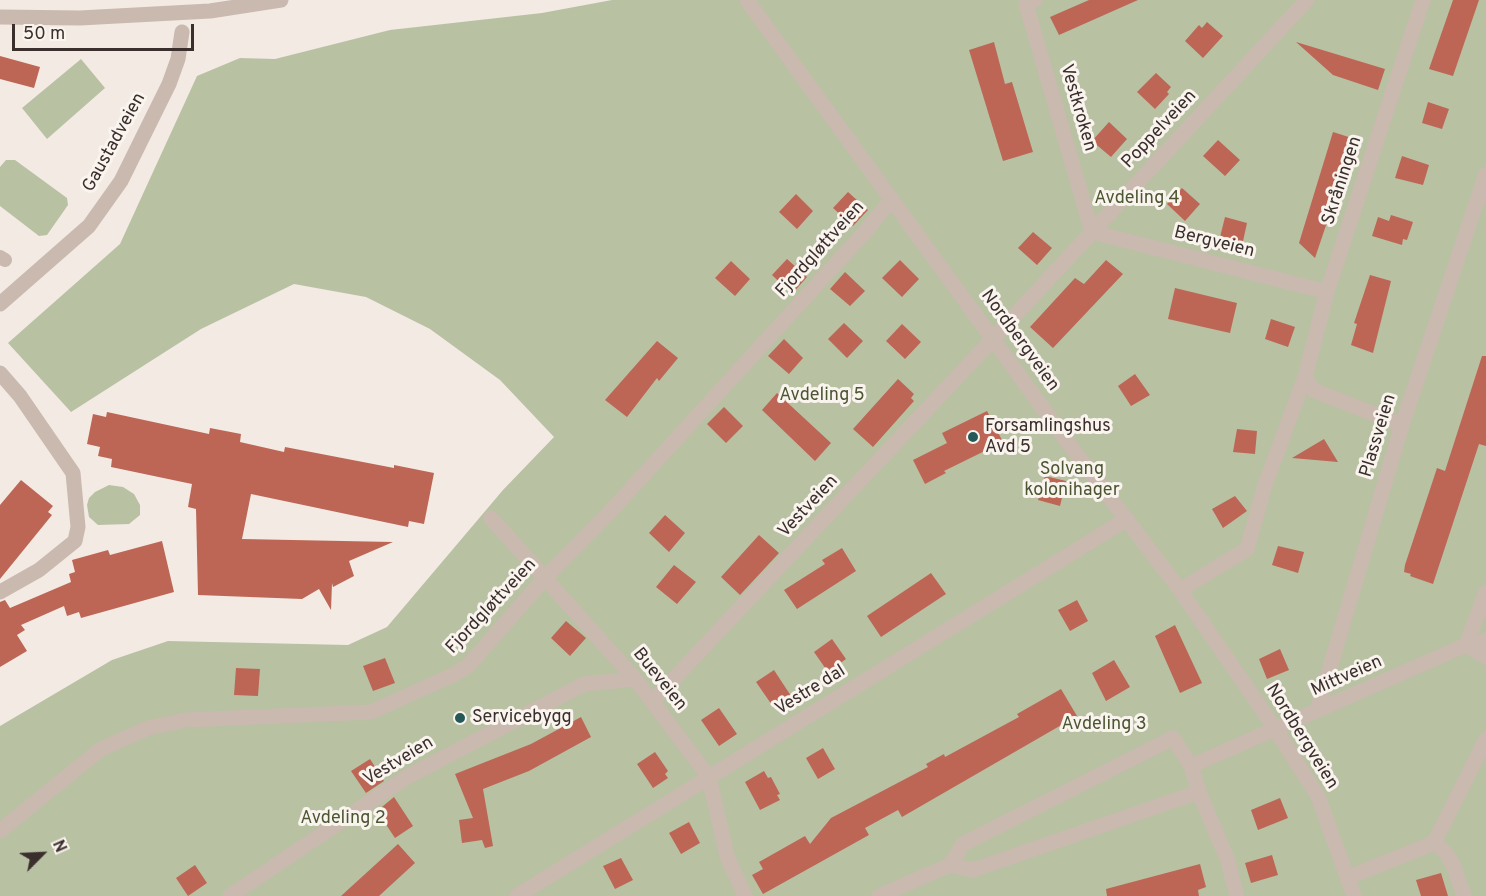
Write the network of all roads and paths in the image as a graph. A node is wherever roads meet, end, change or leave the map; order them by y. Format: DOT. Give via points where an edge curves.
graph roads {
  1 [pos="281,0"];
  2 [pos="747,0"];
  3 [pos="1035,0"];
  4 [pos="1306,0"];
  5 [pos="1423,0"];
  6 [pos="0,16"];
  7 [pos="182,32"];
  8 [pos="1486,174"];
  9 [pos="892,199"];
  10 [pos="1092,232"];
  11 [pos="1327,292"];
  12 [pos="0,304"];
  13 [pos="993,339"];
  14 [pos="0,373"];
  15 [pos="1305,377"];
  16 [pos="1402,425"];
  17 [pos="491,518"];
  18 [pos="1127,519"];
  19 [pos="544,579"];
  20 [pos="1180,590"];
  21 [pos="0,592"];
  22 [pos="1486,592"];
  23 [pos="1486,640"];
  24 [pos="1466,645"];
  25 [pos="1486,657"];
  26 [pos="635,679"];
  27 [pos="653,701"];
  28 [pos="1317,711"];
  29 [pos="1275,729"];
  30 [pos="1486,739"];
  31 [pos="1191,766"];
  32 [pos="709,777"];
  33 [pos="1199,792"];
  34 [pos="0,831"];
  35 [pos="1434,843"];
  36 [pos="950,865"];
  37 [pos="1349,877"];
  38 [pos="230,896"];
  39 [pos="517,896"];
  40 [pos="745,896"];
  41 [pos="879,896"];
  42 [pos="1237,896"];
  43 [pos="1354,896"];
  44 [pos="1464,896"];
  1 -- 6 [label="street" via="210,11 88,18"];
  2 -- 9 [label="street, Nordbergveien"];
  3 -- 10 [label="street, Vestkroken" via="1026,4"];
  4 -- 10 [label="street, Poppelveien"];
  5 -- 11 [label="street, Skråningen"];
  7 -- 12 [label="street, Gaustadveien" via="169,84 121,181 89,226"];
  8 -- 16 [label="street, Plassveien"];
  9 -- 13 [label="street, Nordbergveien"];
  9 -- 19 [label="street, Fjordgløttveien" via="608,514"];
  10 -- 11 [label="street, Bergveien"];
  10 -- 13 [label="street, Poppelveien"];
  11 -- 15 [label="street, Skråningen"];
  13 -- 18 [label="street, Nordbergveien"];
  13 -- 27 [label="street, Vestveien"];
  14 -- 21 [label="street" via="73,473 78,527 75,541 39,570"];
  15 -- 16 [label="street" via="1312,390"];
  15 -- 20 [label="street, Skråningen" via="1265,485 1247,549"];
  16 -- 28 [label="street, Plassveien"];
  17 -- 19 [label="street, Bueveien"];
  18 -- 20 [label="street, Nordbergveien"];
  18 -- 32 [label="street, Vestre dal"];
  19 -- 26 [label="street, Bueveien"];
  19 -- 34 [label="street, Fjordgløttveien" via="468,666 453,675 371,712 186,720 148,728 101,749"];
  20 -- 29 [label="street, Nordbergveien"];
  22 -- 24 [label="street"];
  23 -- 24 [label="street, Mittveien"];
  24 -- 25 [label="street"];
  24 -- 28 [label="street, Mittveien"];
  26 -- 27 [label="street, Bueveien"];
  26 -- 38 [label="street, Vestveien" via="584,684 407,777"];
  27 -- 32 [label="street, Bueveien"];
  28 -- 29 [label="street, Mittveien"];
  29 -- 31 [label="street, Mittveien"];
  29 -- 37 [label="street, Nordbergveien" via="1318,796"];
  30 -- 35 [label="street"];
  31 -- 33 [label="street"];
  31 -- 36 [label="street" via="1173,738 963,844"];
  32 -- 39 [label="street, Vestre dal"];
  32 -- 40 [label="street, Bueveien" via="727,856"];
  33 -- 36 [label="street" via="973,870"];
  33 -- 42 [label="street" via="1228,861"];
  35 -- 37 [label="street"];
  35 -- 44 [label="street" via="1454,864"];
  36 -- 41 [label="street"];
  37 -- 43 [label="street, Nordbergveien"];
}
